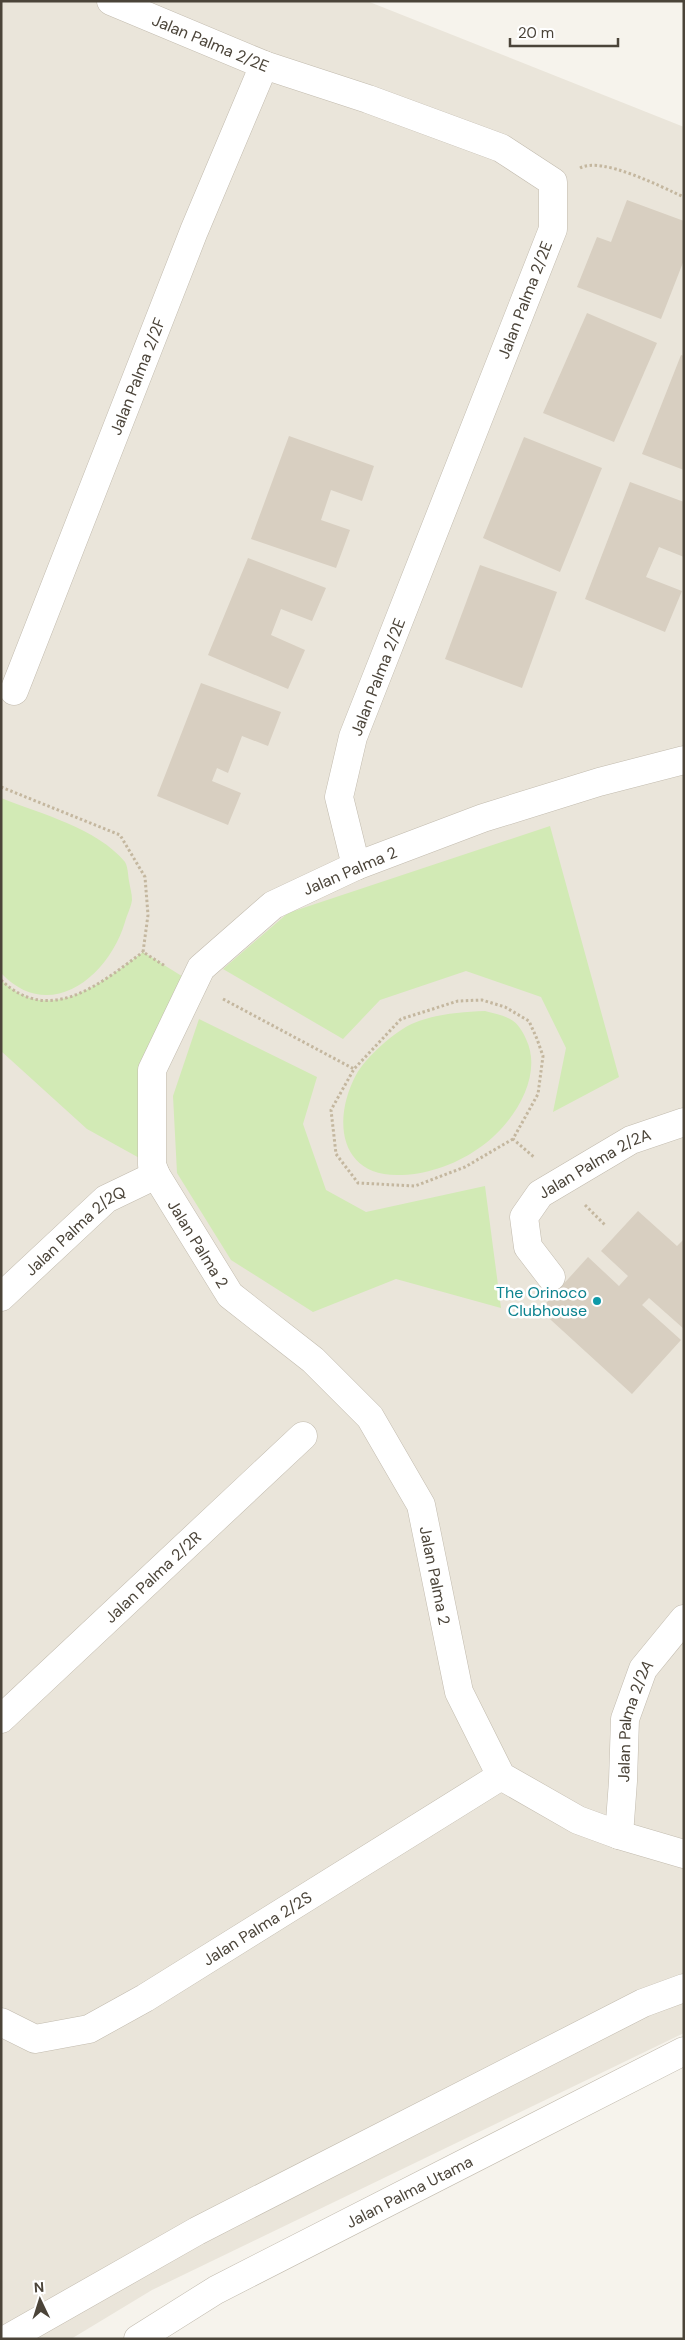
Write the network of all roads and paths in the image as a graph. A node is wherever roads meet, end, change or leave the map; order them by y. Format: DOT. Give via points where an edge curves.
graph roads {
  1 [pos="111,1"];
  2 [pos="264,65"];
  3 [pos="553,182"];
  4 [pos="684,196"];
  5 [pos="14,691"];
  6 [pos="684,760"];
  7 [pos="1,787"];
  8 [pos="356,866"];
  9 [pos="143,952"];
  10 [pos="1,980"];
  11 [pos="193,983"];
  12 [pos="354,1069"];
  13 [pos="684,1122"];
  14 [pos="513,1139"];
  15 [pos="156,1175"];
  16 [pos="563,1182"];
  17 [pos="606,1226"];
  18 [pos="551,1277"];
  19 [pos="1,1296"];
  20 [pos="303,1436"];
  21 [pos="684,1619"];
  22 [pos="1,1719"];
  23 [pos="501,1776"];
  24 [pos="619,1835"];
  25 [pos="684,1854"];
  26 [pos="684,1988"];
  27 [pos="1,2022"];
  28 [pos="684,2051"];
  29 [pos="7,2339"];
  30 [pos="138,2339"];
  1 -- 2 [label="street, Jalan Palma 2/2E"];
  2 -- 3 [label="street, Jalan Palma 2/2E" via="501,148"];
  2 -- 5 [label="street, Jalan Palma 2/2F" via="194,231"];
  3 -- 4 [label="path" via="587,164 617,170"];
  3 -- 8 [label="street, Jalan Palma 2/2E" via="553,229 353,737 339,797"];
  6 -- 8 [label="street, Jalan Palma 2" via="599,782 501,813"];
  7 -- 9 [label="path" via="120,835 145,877 148,915"];
  8 -- 11 [label="street, Jalan Palma 2" via="273,905 201,968"];
  9 -- 10 [label="path" via="97,986 71,998 37,1001 13,991"];
  9 -- 11 [label="path"];
  11 -- 12 [label="path"];
  11 -- 15 [label="street, Jalan Palma 2" via="152,1070 152,1165"];
  12 -- 14 [label="path" via="331,1110 336,1154 358,1183 415,1186 465,1168"];
  12 -- 14 [label="path" via="401,1019 458,1001 482,1000 505,1007 529,1021 543,1056 538,1094"];
  13 -- 16 [label="street, Jalan Palma 2/2A" via="631,1140"];
  14 -- 16 [label="path"];
  15 -- 19 [label="street, Jalan Palma 2/2Q" via="106,1199"];
  15 -- 23 [label="street, Jalan Palma 2" via="230,1295 320,1366 370,1417 389,1449 421,1505 459,1692"];
  16 -- 17 [label="path"];
  16 -- 18 [label="street, Jalan Palma 2/2A" via="540,1194 524,1217 528,1247"];
  20 -- 22 [label="street, Jalan Palma 2/2R"];
  21 -- 24 [label="street, Jalan Palma 2/2A" via="643,1669 624,1719 624,1781"];
  23 -- 24 [label="street" via="578,1820"];
  23 -- 27 [label="street, Jalan Palma 2/2S" via="145,1998 89,2029 35,2039"];
  24 -- 25 [label="street"];
  26 -- 29 [label="street" via="643,2003 197,2231"];
  28 -- 30 [label="street, Jalan Palma Utama" via="225,2285"];
}
